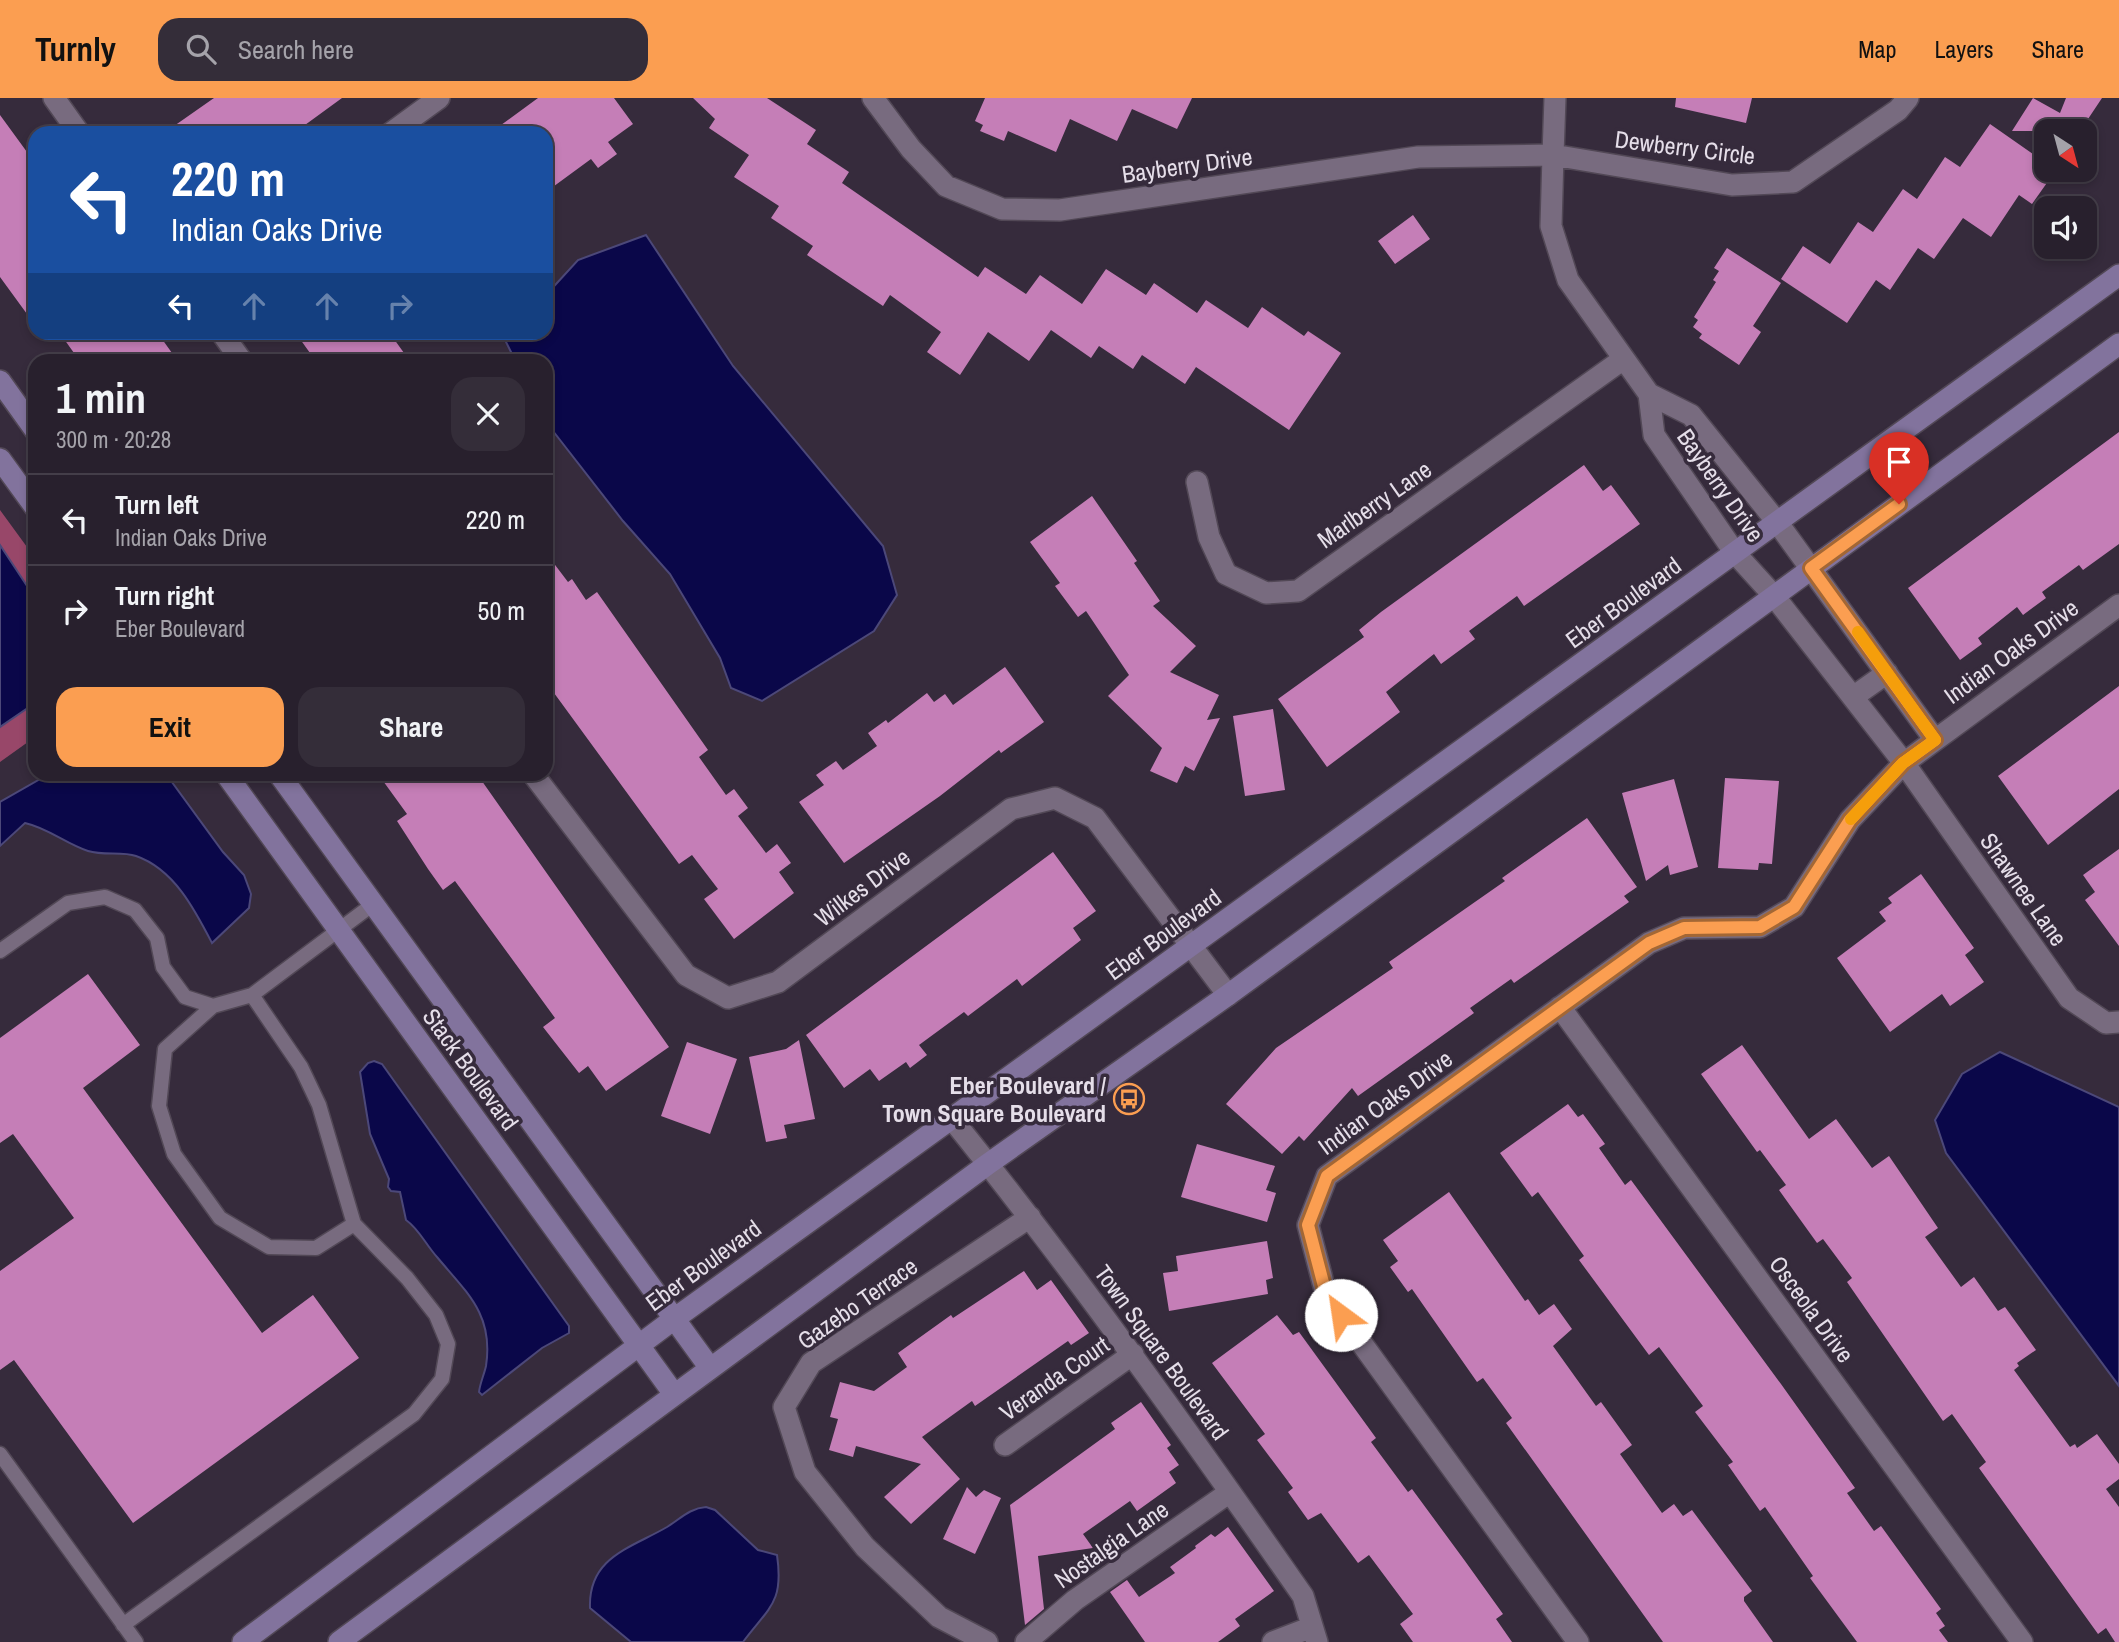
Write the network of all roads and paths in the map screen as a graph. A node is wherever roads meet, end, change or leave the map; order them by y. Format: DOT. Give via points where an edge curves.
graph roads {
  1 [pos="54,98"];
  2 [pos="439,98"];
  3 [pos="873,98"];
  4 [pos="1555,98"];
  5 [pos="1908,98"];
  6 [pos="74,126"];
  7 [pos="401,126"];
  8 [pos="1553,155"];
  9 [pos="2119,275"];
  10 [pos="2119,344"];
  11 [pos="1622,360"];
  12 [pos="0,381"];
  13 [pos="1649,394"];
  14 [pos="28,420"];
  15 [pos="0,458"];
  16 [pos="1197,482"];
  17 [pos="28,497"];
  18 [pos="1777,522"];
  19 [pos="1735,553"];
  20 [pos="1811,568"];
  21 [pos="1774,596"];
  22 [pos="2119,605"];
  23 [pos="1887,673"];
  24 [pos="1853,697"];
  25 [pos="1935,740"];
  26 [pos="1903,763"];
  27 [pos="231,781"];
  28 [pos="284,781"];
  29 [pos="538,781"];
  30 [pos="372,905"];
  31 [pos="338,930"];
  32 [pos="1193,946"];
  33 [pos="0,951"];
  34 [pos="252,995"];
  35 [pos="1228,995"];
  36 [pos="213,1006"];
  37 [pos="1560,1007"];
  38 [pos="2119,1022"];
  39 [pos="952,1119"];
  40 [pos="988,1164"];
  41 [pos="1030,1217"];
  42 [pos="354,1224"];
  43 [pos="674,1318"];
  44 [pos="639,1345"];
  45 [pos="1133,1354"];
  46 [pos="710,1368"];
  47 [pos="674,1394"];
  48 [pos="1005,1445"];
  49 [pos="0,1454"];
  50 [pos="1230,1492"];
  51 [pos="124,1625"];
  52 [pos="1314,1634"];
  53 [pos="136,1642"];
  54 [pos="243,1642"];
  55 [pos="339,1642"];
  56 [pos="987,1642"];
  57 [pos="1026,1642"];
  58 [pos="1273,1642"];
  59 [pos="1578,1642"];
  60 [pos="2022,1642"];
  1 -- 6 [label="street"];
  2 -- 7 [label="street"];
  3 -- 8 [label="street, Bayberry Drive" via="946,186 1002,209 1060,210 1418,157"];
  4 -- 8 [label="street, Bayberry Drive"];
  5 -- 8 [label="street, Dewberry Circle" via="1898,110 1793,182 1732,185"];
  8 -- 11 [label="street, Bayberry Drive" via="1551,226 1568,280"];
  9 -- 18 [label="street, Eber Boulevard"];
  10 -- 20 [label="street"];
  11 -- 13 [label="street, Bayberry Drive"];
  11 -- 16 [label="street, Marlberry Lane" via="1298,591 1266,593 1226,574 1209,537"];
  12 -- 14 [label="street"];
  13 -- 18 [label="street, Bayberry Drive" via="1691,415"];
  13 -- 19 [label="street, Bayberry Drive" via="1654,435"];
  15 -- 17 [label="street"];
  18 -- 19 [label="street, Eber Boulevard"];
  18 -- 20 [label="street, Bayberry Drive"];
  19 -- 21 [label="street, Bayberry Drive"];
  19 -- 32 [label="street, Eber Boulevard"];
  20 -- 21 [label="street"];
  20 -- 23 [label="street, Indian Oaks Drive"];
  21 -- 24 [label="street"];
  21 -- 35 [label="street"];
  22 -- 25 [label="street, Indian Oaks Drive"];
  23 -- 24 [label="street"];
  23 -- 25 [label="street, Indian Oaks Drive"];
  24 -- 26 [label="street"];
  25 -- 26 [label="street, Indian Oaks Drive"];
  26 -- 37 [label="street, Indian Oaks Drive" via="1850,820 1794,907 1760,927 1684,928 1649,943"];
  26 -- 38 [label="street, Shawnee Lane" via="2069,999 2106,1023"];
  27 -- 31 [label="street, Stack Boulevard"];
  28 -- 30 [label="street, Stack Boulevard"];
  29 -- 32 [label="street, Wilkes Drive" via="686,975 728,998 778,982 1011,809 1055,798 1095,818"];
  30 -- 31 [label="lane"];
  30 -- 43 [label="street, Stack Boulevard"];
  31 -- 34 [label="lane"];
  31 -- 44 [label="street, Stack Boulevard"];
  32 -- 35 [label="street, Wilkes Drive"];
  32 -- 39 [label="street, Eber Boulevard"];
  33 -- 36 [label="lane" via="68,902 105,897 135,910 157,937 163,967 185,998"];
  34 -- 36 [label="lane"];
  34 -- 42 [label="lane" via="301,1067 319,1105"];
  35 -- 40 [label="street"];
  36 -- 42 [label="lane" via="165,1049 159,1106 174,1154 220,1218 269,1247 317,1248"];
  37 -- 59 [label="street, Indian Oaks Drive" via="1327,1176 1308,1225 1326,1294"];
  37 -- 60 [label="street, Osceola Drive"];
  39 -- 40 [label="street, Town Square Boulevard"];
  39 -- 43 [label="street, Eber Boulevard"];
  40 -- 41 [label="street, Town Square Boulevard"];
  40 -- 46 [label="street"];
  41 -- 45 [label="street, Town Square Boulevard"];
  41 -- 56 [label="street, Gazebo Terrace" via="811,1363 784,1407 805,1472 865,1547 939,1617"];
  42 -- 51 [label="lane" via="436,1315 448,1344 442,1379 414,1414"];
  43 -- 44 [label="street, Eber Boulevard"];
  43 -- 46 [label="street, Stack Boulevard"];
  44 -- 47 [label="street, Stack Boulevard"];
  44 -- 54 [label="street, Eber Boulevard"];
  45 -- 48 [label="street, Veranda Court"];
  45 -- 50 [label="street, Town Square Boulevard"];
  46 -- 47 [label="street"];
  47 -- 55 [label="street"];
  49 -- 51 [label="lane"];
  50 -- 52 [label="street, Town Square Boulevard" via="1303,1596"];
  50 -- 57 [label="street, Nostalgia Lane" via="1075,1600"];
  51 -- 53 [label="lane"];
  52 -- 58 [label="street, Town Square Boulevard"];
}
